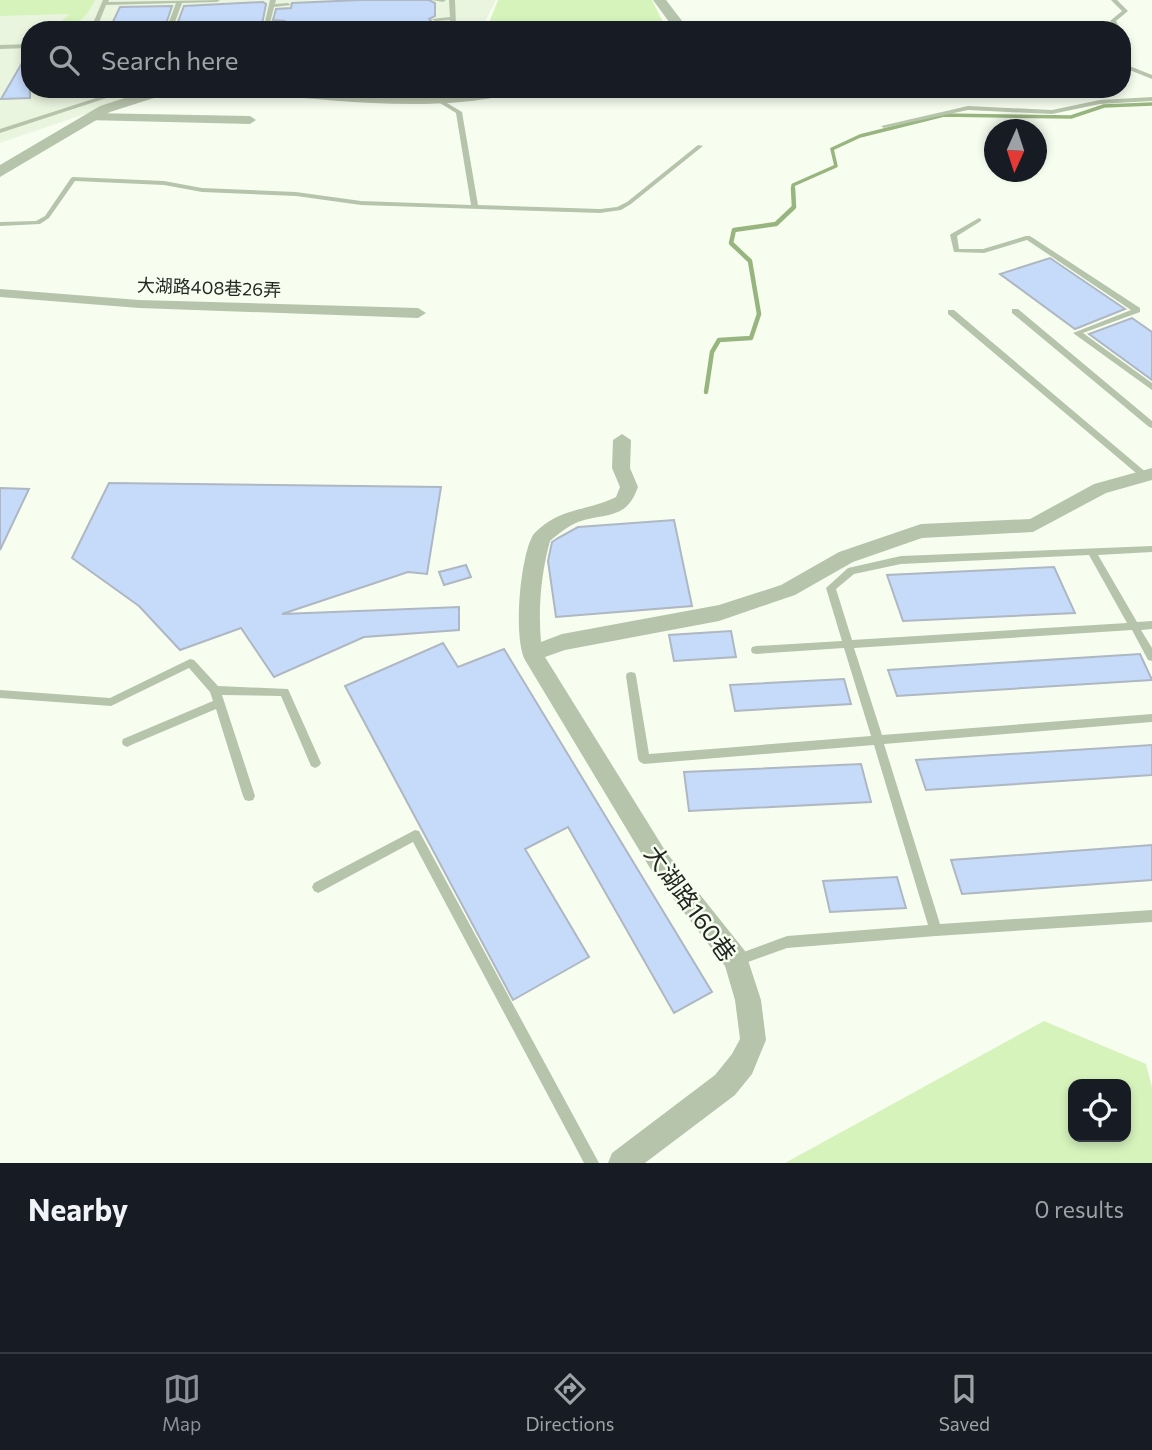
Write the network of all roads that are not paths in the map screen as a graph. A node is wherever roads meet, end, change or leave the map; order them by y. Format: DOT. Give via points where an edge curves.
graph roads {
  1 [pos="217,0"];
  2 [pos="435,0"];
  3 [pos="443,0"];
  4 [pos="452,0"];
  5 [pos="659,0"];
  6 [pos="1114,0"];
  7 [pos="180,1"];
  8 [pos="105,2"];
  9 [pos="273,3"];
  10 [pos="288,5"];
  11 [pos="453,18"];
  12 [pos="435,19"];
  13 [pos="97,21"];
  14 [pos="172,21"];
  15 [pos="268,21"];
  16 [pos="453,21"];
  17 [pos="675,21"];
  18 [pos="1113,21"];
  19 [pos="21,46"];
  20 [pos="0,47"];
  21 [pos="1131,69"];
  22 [pos="1152,77"];
  23 [pos="103,98"];
  24 [pos="140,98"];
  25 [pos="356,98"];
  26 [pos="464,98"];
  27 [pos="1152,99"];
  28 [pos="447,101"];
  29 [pos="90,117"];
  30 [pos="250,120"];
  31 [pos="884,126"];
  32 [pos="0,131"];
  33 [pos="700,146"];
  34 [pos="0,172"];
  35 [pos="475,207"];
  36 [pos="979,220"];
  37 [pos="0,224"];
  38 [pos="0,293"];
  39 [pos="951,312"];
  40 [pos="1015,312"];
  41 [pos="418,313"];
  42 [pos="1152,387"];
  43 [pos="1152,425"];
  44 [pos="622,440"];
  45 [pos="1148,475"];
  46 [pos="1152,549"];
  47 [pos="1092,552"];
  48 [pos="1152,625"];
  49 [pos="1135,627"];
  50 [pos="849,646"];
  51 [pos="756,650"];
  52 [pos="532,654"];
  53 [pos="1152,657"];
  54 [pos="631,676"];
  55 [pos="215,690"];
  56 [pos="0,694"];
  57 [pos="219,703"];
  58 [pos="1152,718"];
  59 [pos="878,741"];
  60 [pos="127,743"];
  61 [pos="315,763"];
  62 [pos="249,796"];
  63 [pos="318,887"];
  64 [pos="1152,916"];
  65 [pos="936,930"];
  66 [pos="736,960"];
  67 [pos="592,1163"];
  68 [pos="622,1163"];
  1 -- 7 [label="lane"];
  2 -- 3 [label="lane"];
  4 -- 11 [label="lane"];
  5 -- 17 [label="street"];
  6 -- 18 [label="lane" via="1125,11"];
  7 -- 8 [label="lane"];
  7 -- 14 [label="lane"];
  8 -- 13 [label="lane"];
  9 -- 10 [label="lane"];
  9 -- 15 [label="lane"];
  11 -- 12 [label="lane"];
  11 -- 16 [label="lane"];
  19 -- 20 [label="lane"];
  21 -- 22 [label="lane"];
  23 -- 32 [label="lane"];
  24 -- 29 [label="street"];
  25 -- 28 [label="street"];
  26 -- 28 [label="street"];
  27 -- 31 [label="lane" via="1100,102 1052,112 968,108"];
  28 -- 35 [label="lane" via="459,112"];
  29 -- 30 [label="street"];
  29 -- 34 [label="street"];
  33 -- 35 [label="lane" via="619,209"];
  35 -- 37 [label="lane" via="361,203 164,183 73,179 38,223"];
  36 -- 42 [label="lane" via="953,235 956,251 984,251 1028,237 1137,310 1077,333"];
  38 -- 41 [label="street, 大湖路408巷26弄" via="139,304"];
  39 -- 45 [label="lane"];
  40 -- 43 [label="lane"];
  44 -- 52 [label="street" via="621,468 629,486 624,501 604,511 575,516 541,538 529,617"];
  45 -- 52 [label="street" via="1100,488 1033,525 921,531 846,557 788,590 719,613 562,642"];
  46 -- 47 [label="lane"];
  47 -- 49 [label="lane"];
  47 -- 50 [label="lane" via="901,560 851,571 831,588"];
  48 -- 49 [label="lane"];
  49 -- 50 [label="lane"];
  49 -- 53 [label="lane"];
  50 -- 51 [label="lane"];
  50 -- 59 [label="lane"];
  52 -- 66 [label="street, 大湖路160巷" via="658,860"];
  54 -- 59 [label="lane" via="644,759"];
  55 -- 56 [label="lane" via="190,663 111,702"];
  55 -- 57 [label="lane"];
  55 -- 61 [label="lane" via="284,692"];
  57 -- 60 [label="lane"];
  57 -- 62 [label="lane"];
  58 -- 59 [label="lane"];
  59 -- 65 [label="lane"];
  63 -- 67 [label="lane" via="415,835"];
  64 -- 65 [label="lane"];
  65 -- 66 [label="lane" via="787,942"];
  66 -- 68 [label="street, 大湖路160巷" via="753,1040 742,1064 725,1085"];
}
